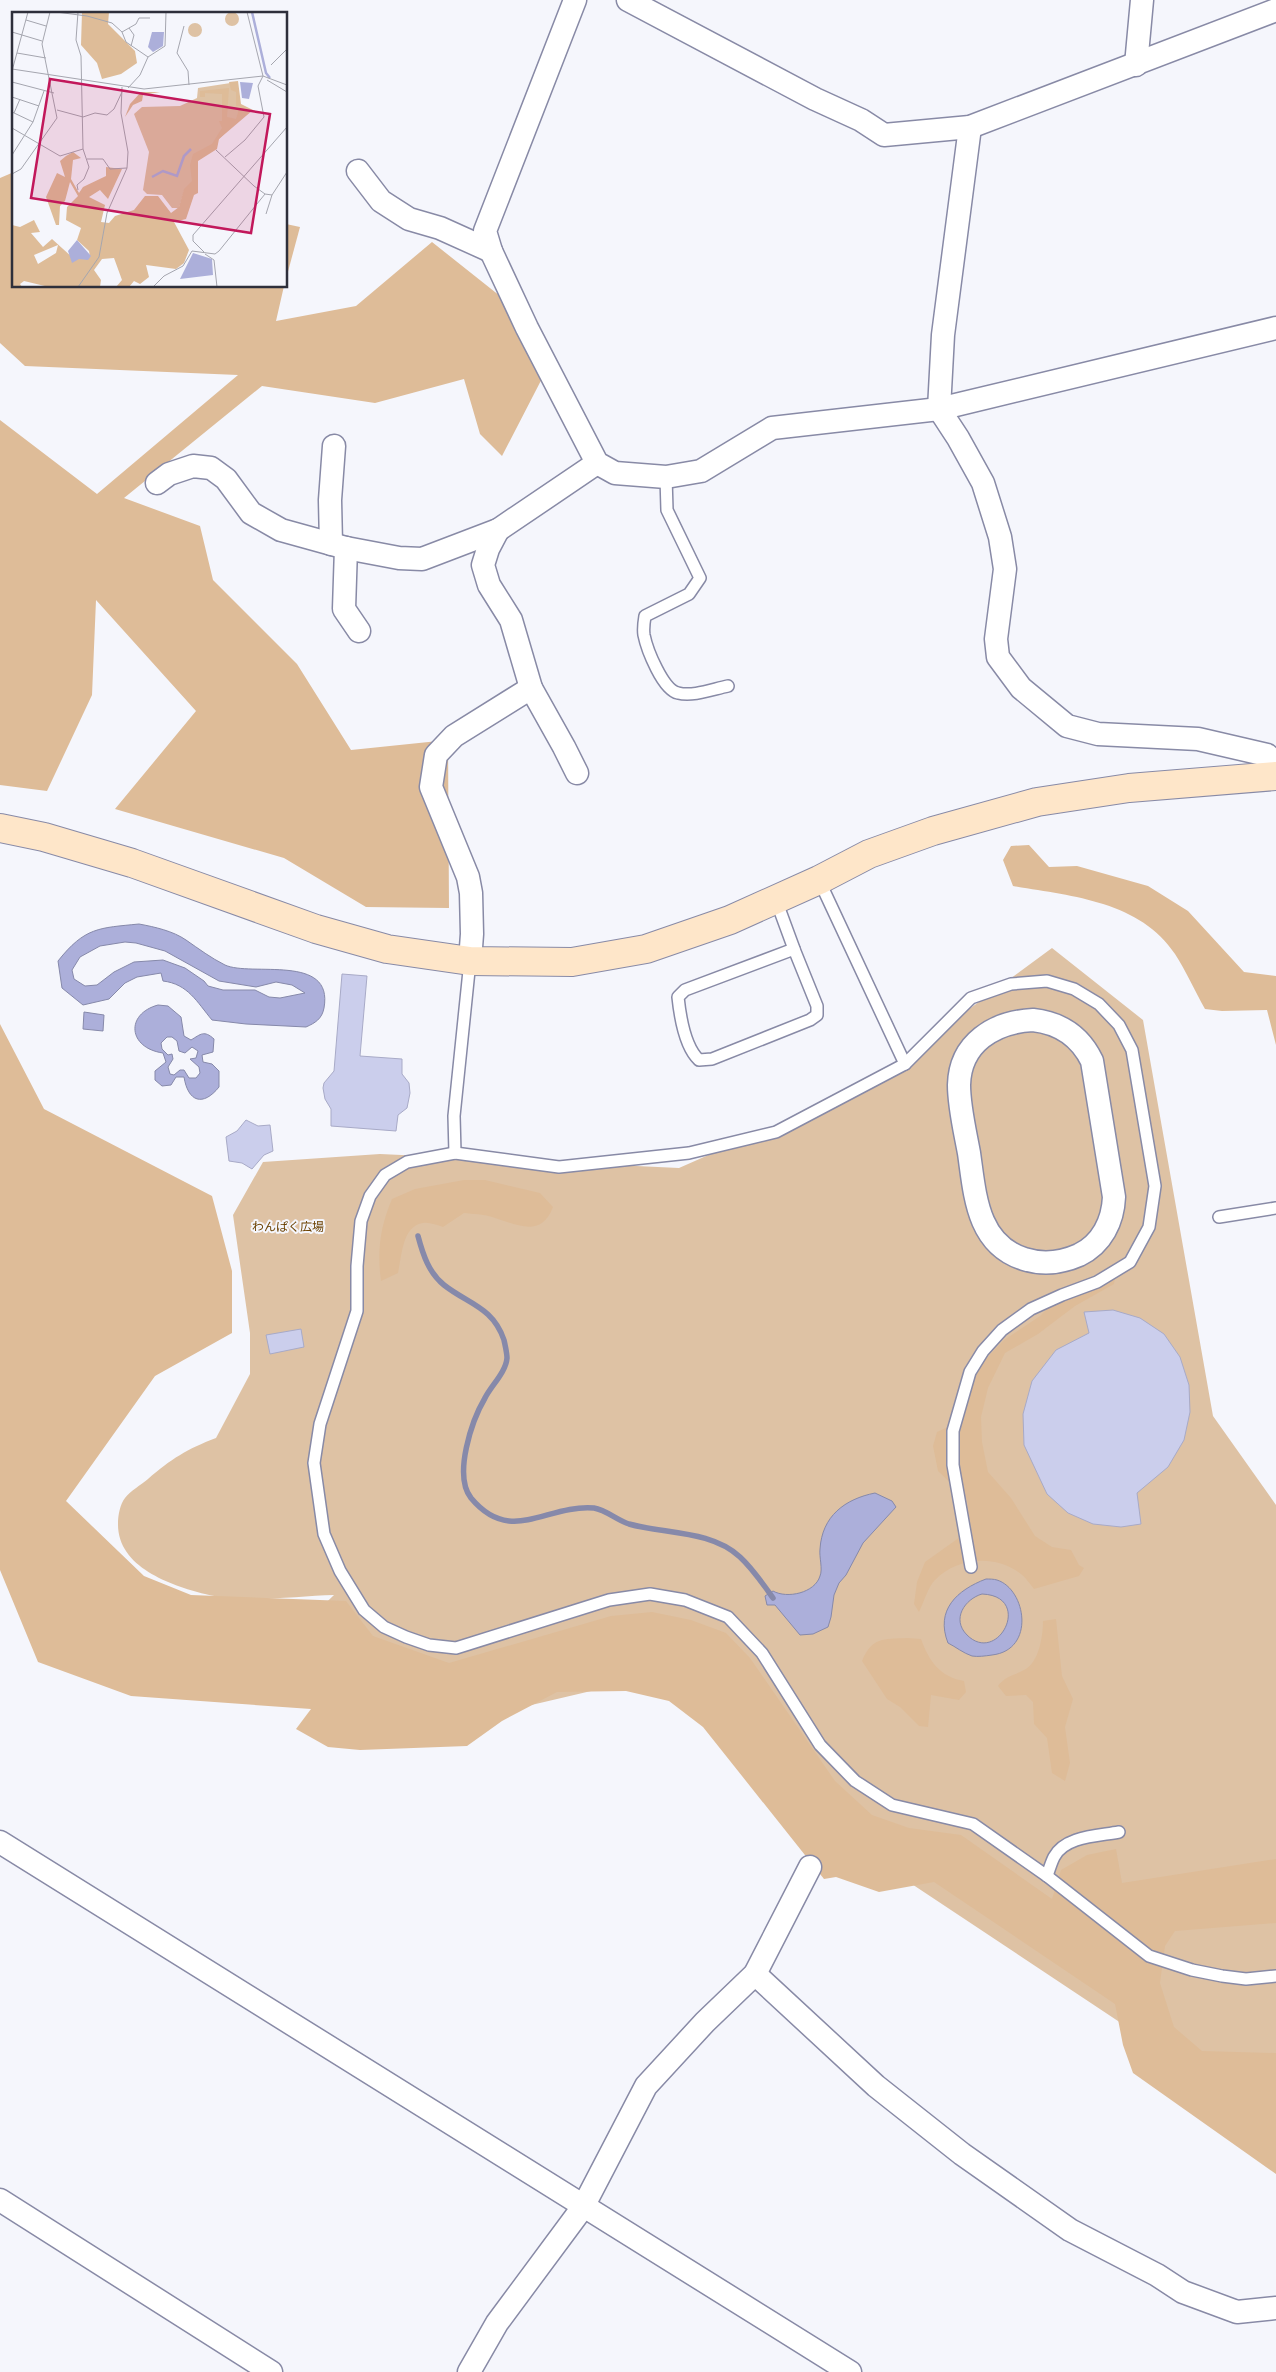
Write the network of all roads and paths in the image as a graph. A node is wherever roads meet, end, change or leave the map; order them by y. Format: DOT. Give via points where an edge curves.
graph roads {
  1 [pos="575,0"];
  2 [pos="628,0"];
  3 [pos="1142,0"];
  4 [pos="1276,10"];
  5 [pos="1136,65"];
  6 [pos="970,127"];
  7 [pos="358,171"];
  8 [pos="491,251"];
  9 [pos="1276,328"];
  10 [pos="939,409"];
  11 [pos="334,446"];
  12 [pos="597,463"];
  13 [pos="666,477"];
  14 [pos="157,483"];
  15 [pos="498,530"];
  16 [pos="338,546"];
  17 [pos="359,631"];
  18 [pos="728,686"];
  19 [pos="531,688"];
  20 [pos="577,773"];
  21 [pos="1273,777"];
  22 [pos="0,828"];
  23 [pos="819,880"];
  24 [pos="776,899"];
  25 [pos="794,950"];
  26 [pos="470,961"];
  27 [pos="905,1064"];
  28 [pos="1095,1076"];
  29 [pos="455,1153"];
  30 [pos="1276,1208"];
  31 [pos="1219,1217"];
  32 [pos="972,1567"];
  33 [pos="1119,1832"];
  34 [pos="0,1842"];
  35 [pos="810,1867"];
  36 [pos="1047,1876"];
  37 [pos="754,1974"];
  38 [pos="1276,1976"];
  39 [pos="0,2200"];
  40 [pos="583,2207"];
  41 [pos="1276,2308"];
  42 [pos="271,2372"];
  43 [pos="469,2372"];
  44 [pos="850,2372"];
  1 -- 8 [label="street" via="485,231"];
  2 -- 6 [label="street" via="861,120 884,135"];
  3 -- 5 [label="street"];
  4 -- 5 [label="street"];
  5 -- 6 [label="street"];
  6 -- 10 [label="street" via="943,336"];
  7 -- 8 [label="street" via="381,201 409,219 440,228"];
  8 -- 12 [label="street"];
  9 -- 10 [label="street"];
  10 -- 13 [label="street" via="772,428 701,471"];
  10 -- 21 [label="street" via="983,483 1000,536 1005,569 996,639 998,657 1021,688 1067,726 1098,734 1198,739 1268,755"];
  11 -- 16 [label="street" via="330,500"];
  12 -- 13 [label="street" via="615,473"];
  12 -- 15 [label="street"];
  13 -- 18 [label="lane" via="667,510 700,578 689,594 646,616 644,634 650,654 672,691 690,693"];
  14 -- 16 [label="street" via="169,474 193,466 211,468 226,479 251,513 281,530"];
  15 -- 16 [label="street" via="422,560"];
  15 -- 19 [label="street" via="483,565 488,585 510,620"];
  16 -- 17 [label="street" via="344,609"];
  19 -- 20 [label="street"];
  19 -- 26 [label="street" via="454,736 436,755 431,787 472,893"];
  21 -- 23 [label="street" via="1129,788 1037,802 933,831 869,854"];
  22 -- 26 [label="street" via="44,837 132,863 316,929 387,949"];
  23 -- 24 [label="street"];
  23 -- 27 [label="lane"];
  24 -- 25 [label="lane"];
  24 -- 26 [label="street" via="730,920 646,949 572,962"];
  25 -- 25 [label="lane" via="685,990 678,997 692,1053 699,1060 712,1059 817,1015 817,1006"];
  26 -- 29 [label="lane" via="454,1116"];
  27 -- 29 [label="lane" via="776,1132 689,1153 559,1167"];
  27 -- 32 [label="lane" via="971,998 1011,984 1048,981 1074,989 1099,1004 1113,1018 1132,1050 1155,1186 1149,1227 1130,1262 1097,1282 1031,1309 1002,1330 970,1372 959,1402 953,1439 954,1472"];
  28 -- 28 [label="street" via="1086,1048 1076,1038 1048,1022 1016,1021 999,1026 975,1043 966,1060 959,1084 977,1203 987,1232 994,1242 1013,1255 1046,1263 1067,1260 1089,1249 1106,1230 1114,1208 1113,1186"];
  29 -- 36 [label="lane" via="408,1162 385,1175 370,1196 361,1221 357,1311 320,1424 314,1463 324,1534 340,1571 364,1610 384,1627 406,1637 429,1645 456,1648 609,1600 650,1594 685,1600 728,1617 762,1653 820,1745 855,1781 892,1805 973,1824"];
  30 -- 31 [label="lane"];
  33 -- 36 [label="lane" via="1078,1839 1066,1845 1054,1856"];
  34 -- 40 [label="street"];
  35 -- 37 [label="street"];
  36 -- 38 [label="lane" via="1149,1956 1222,1976 1246,1979"];
  37 -- 40 [label="street" via="646,2086"];
  37 -- 41 [label="street" via="876,2086 962,2154 1070,2230 1183,2292 1219,2306 1237,2312"];
  39 -- 42 [label="street"];
  40 -- 43 [label="street" via="496,2323"];
  40 -- 44 [label="street"];
}
